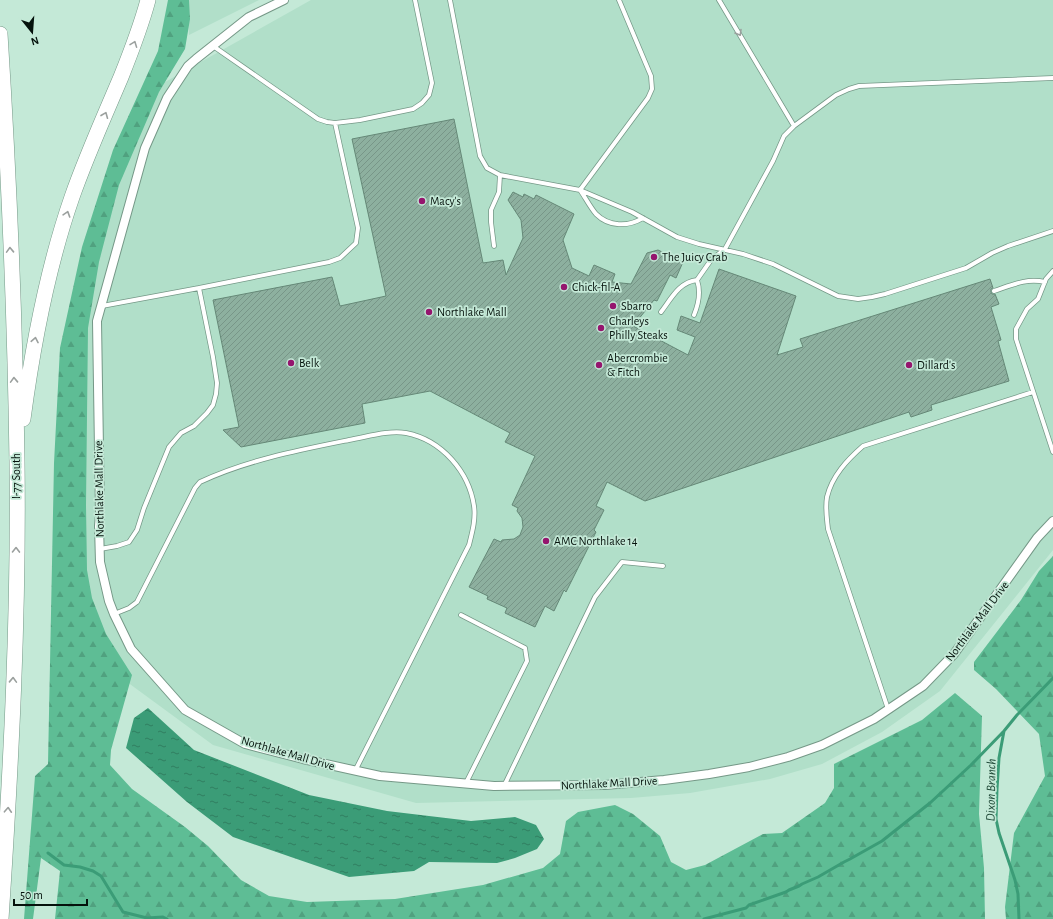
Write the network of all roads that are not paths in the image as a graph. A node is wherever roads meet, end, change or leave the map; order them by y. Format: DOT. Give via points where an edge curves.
graph roads {
  1 [pos="148,0"];
  2 [pos="284,0"];
  3 [pos="415,0"];
  4 [pos="450,0"];
  5 [pos="619,0"];
  6 [pos="719,0"];
  7 [pos="0,34"];
  8 [pos="212,46"];
  9 [pos="1053,78"];
  10 [pos="335,123"];
  11 [pos="794,126"];
  12 [pos="500,175"];
  13 [pos="580,190"];
  14 [pos="643,218"];
  15 [pos="1053,231"];
  16 [pos="494,246"];
  17 [pos="725,249"];
  18 [pos="1053,271"];
  19 [pos="697,280"];
  20 [pos="1045,282"];
  21 [pos="199,288"];
  22 [pos="994,291"];
  23 [pos="101,306"];
  24 [pos="661,312"];
  25 [pos="694,315"];
  26 [pos="1033,392"];
  27 [pos="1053,452"];
  28 [pos="17,461"];
  29 [pos="1053,521"];
  30 [pos="100,549"];
  31 [pos="663,566"];
  32 [pos="114,614"];
  33 [pos="460,615"];
  34 [pos="889,709"];
  35 [pos="355,771"];
  36 [pos="466,783"];
  37 [pos="504,786"];
  38 [pos="2,919"];
  28 -- 1 [label="highway, one-way" via="34,345 63,225 81,173 135,41"];
  2 -- 8 [label="street, Northlake Mall Drive" via="249,17"];
  3 -- 10 [label="lane" via="432,83 429,95 413,109"];
  4 -- 12 [label="lane" via="480,156 487,168"];
  5 -- 13 [label="lane" via="651,76 652,88 648,98"];
  6 -- 11 [label="lane, one-way"];
  28 -- 7 [label="highway, I-77 South, one-way" via="10,230"];
  8 -- 10 [label="lane" via="318,119"];
  8 -- 23 [label="street, Northlake Mall Drive" via="188,66 166,98 142,157"];
  9 -- 11 [label="lane" via="859,86 836,95"];
  10 -- 21 [label="lane" via="358,228 356,243 340,258 334,260"];
  11 -- 17 [label="lane" via="784,136"];
  12 -- 13 [label="lane"];
  12 -- 16 [label="lane" via="499,192 491,210"];
  13 -- 14 [label="lane"];
  13 -- 14 [label="lane" via="596,214 614,224 636,223"];
  14 -- 17 [label="lane" via="677,237"];
  15 -- 17 [label="lane" via="1008,246 966,268 885,294 858,299 838,296 773,264"];
  17 -- 19 [label="lane" via="711,260"];
  18 -- 20 [label="lane"];
  19 -- 24 [label="lane" via="683,284"];
  19 -- 25 [label="lane" via="700,292"];
  20 -- 22 [label="lane" via="1027,280"];
  20 -- 26 [label="lane" via="1038,299 1028,309 1016,329 1016,339"];
  21 -- 23 [label="lane"];
  21 -- 30 [label="lane" via="217,383 213,405 194,426 182,433 169,447 137,530 129,542"];
  23 -- 30 [label="street, Northlake Mall Drive" via="97,321"];
  26 -- 27 [label="lane"];
  26 -- 34 [label="lane" via="863,446 842,467 834,480 827,498 828,529"];
  38 -- 28 [label="highway, I-77 South, one-way" via="11,731"];
  29 -- 34 [label="street, Northlake Mall Drive" via="1037,538 954,654 923,686"];
  30 -- 32 [label="street, Northlake Mall Drive" via="100,562"];
  31 -- 37 [label="lane" via="622,562 595,597"];
  32 -- 35 [label="street, Northlake Mall Drive" via="131,649 185,710 245,744"];
  32 -- 35 [label="lane" via="137,602 200,482 268,458 390,432 407,433 426,440 448,454 469,487 475,507 469,545"];
  33 -- 36 [label="lane" via="524,648 527,661"];
  34 -- 37 [label="street, Northlake Mall Drive" via="822,745 749,767 656,781"];
  35 -- 36 [label="street, Northlake Mall Drive" via="380,776"];
  36 -- 37 [label="street, Northlake Mall Drive"];
}
